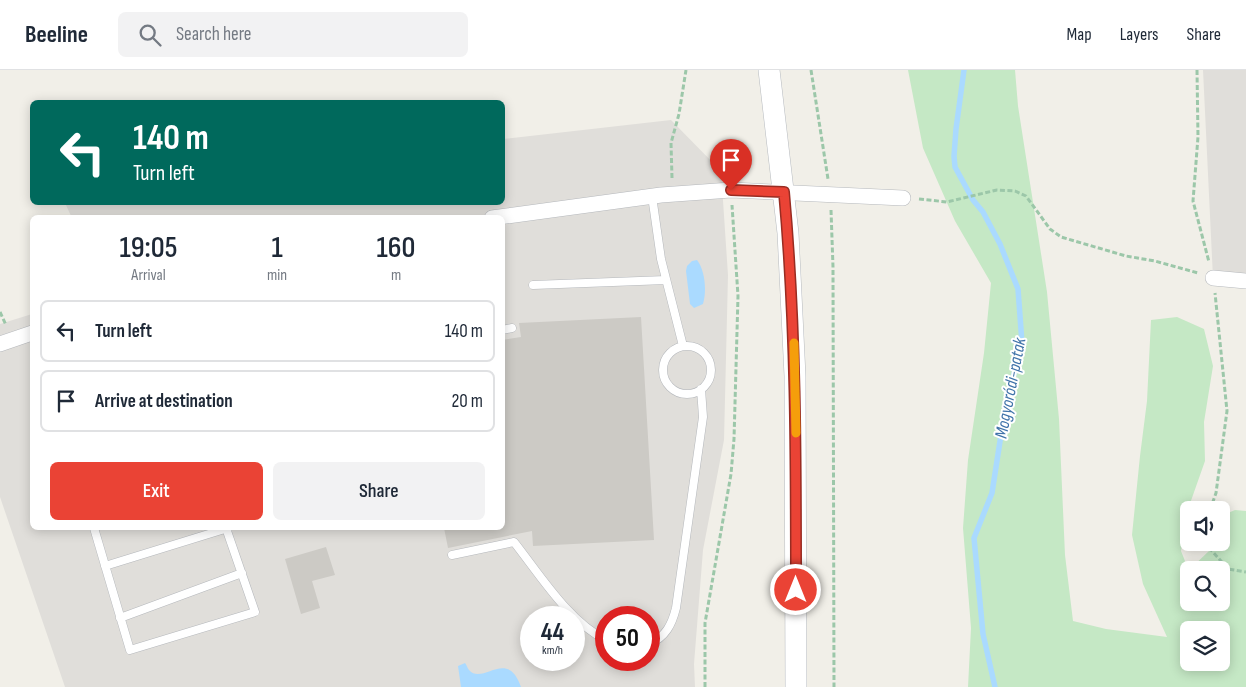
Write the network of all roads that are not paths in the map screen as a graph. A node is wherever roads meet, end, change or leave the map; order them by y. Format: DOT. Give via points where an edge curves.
graph roads {
  1 [pos="769,70"];
  2 [pos="784,192"];
  3 [pos="652,196"];
  4 [pos="903,198"];
  5 [pos="505,216"];
  6 [pos="1213,278"];
  7 [pos="666,280"];
  8 [pos="1246,281"];
  9 [pos="533,285"];
  10 [pos="512,328"];
  11 [pos="505,329"];
  12 [pos="30,333"];
  13 [pos="0,344"];
  14 [pos="683,346"];
  15 [pos="701,388"];
  16 [pos="95,530"];
  17 [pos="221,530"];
  18 [pos="228,530"];
  19 [pos="452,555"];
  20 [pos="105,566"];
  21 [pos="242,573"];
  22 [pos="120,618"];
  23 [pos="595,635"];
  24 [pos="660,637"];
  25 [pos="796,687"];
  1 -- 2 [label="main road"];
  2 -- 3 [label="street" via="731,190"];
  2 -- 4 [label="street"];
  2 -- 25 [label="main road" via="795,376"];
  3 -- 5 [label="street"];
  3 -- 7 [label="lane"];
  6 -- 8 [label="street"];
  7 -- 9 [label="lane"];
  7 -- 14 [label="lane"];
  10 -- 11 [label="lane"];
  12 -- 13 [label="street"];
  14 -- 15 [label="lane" via="695,347 710,363 710,375"];
  14 -- 15 [label="lane" via="673,350 666,359 663,370 666,381 674,390 685,394"];
  15 -- 24 [label="lane" via="703,417 676,608 672,622"];
  16 -- 20 [label="lane"];
  17 -- 20 [label="lane"];
  18 -- 21 [label="lane"];
  19 -- 23 [label="lane" via="514,542 574,617"];
  20 -- 22 [label="lane"];
  21 -- 22 [label="lane"];
  21 -- 22 [label="lane" via="256,612 130,650"];
}
